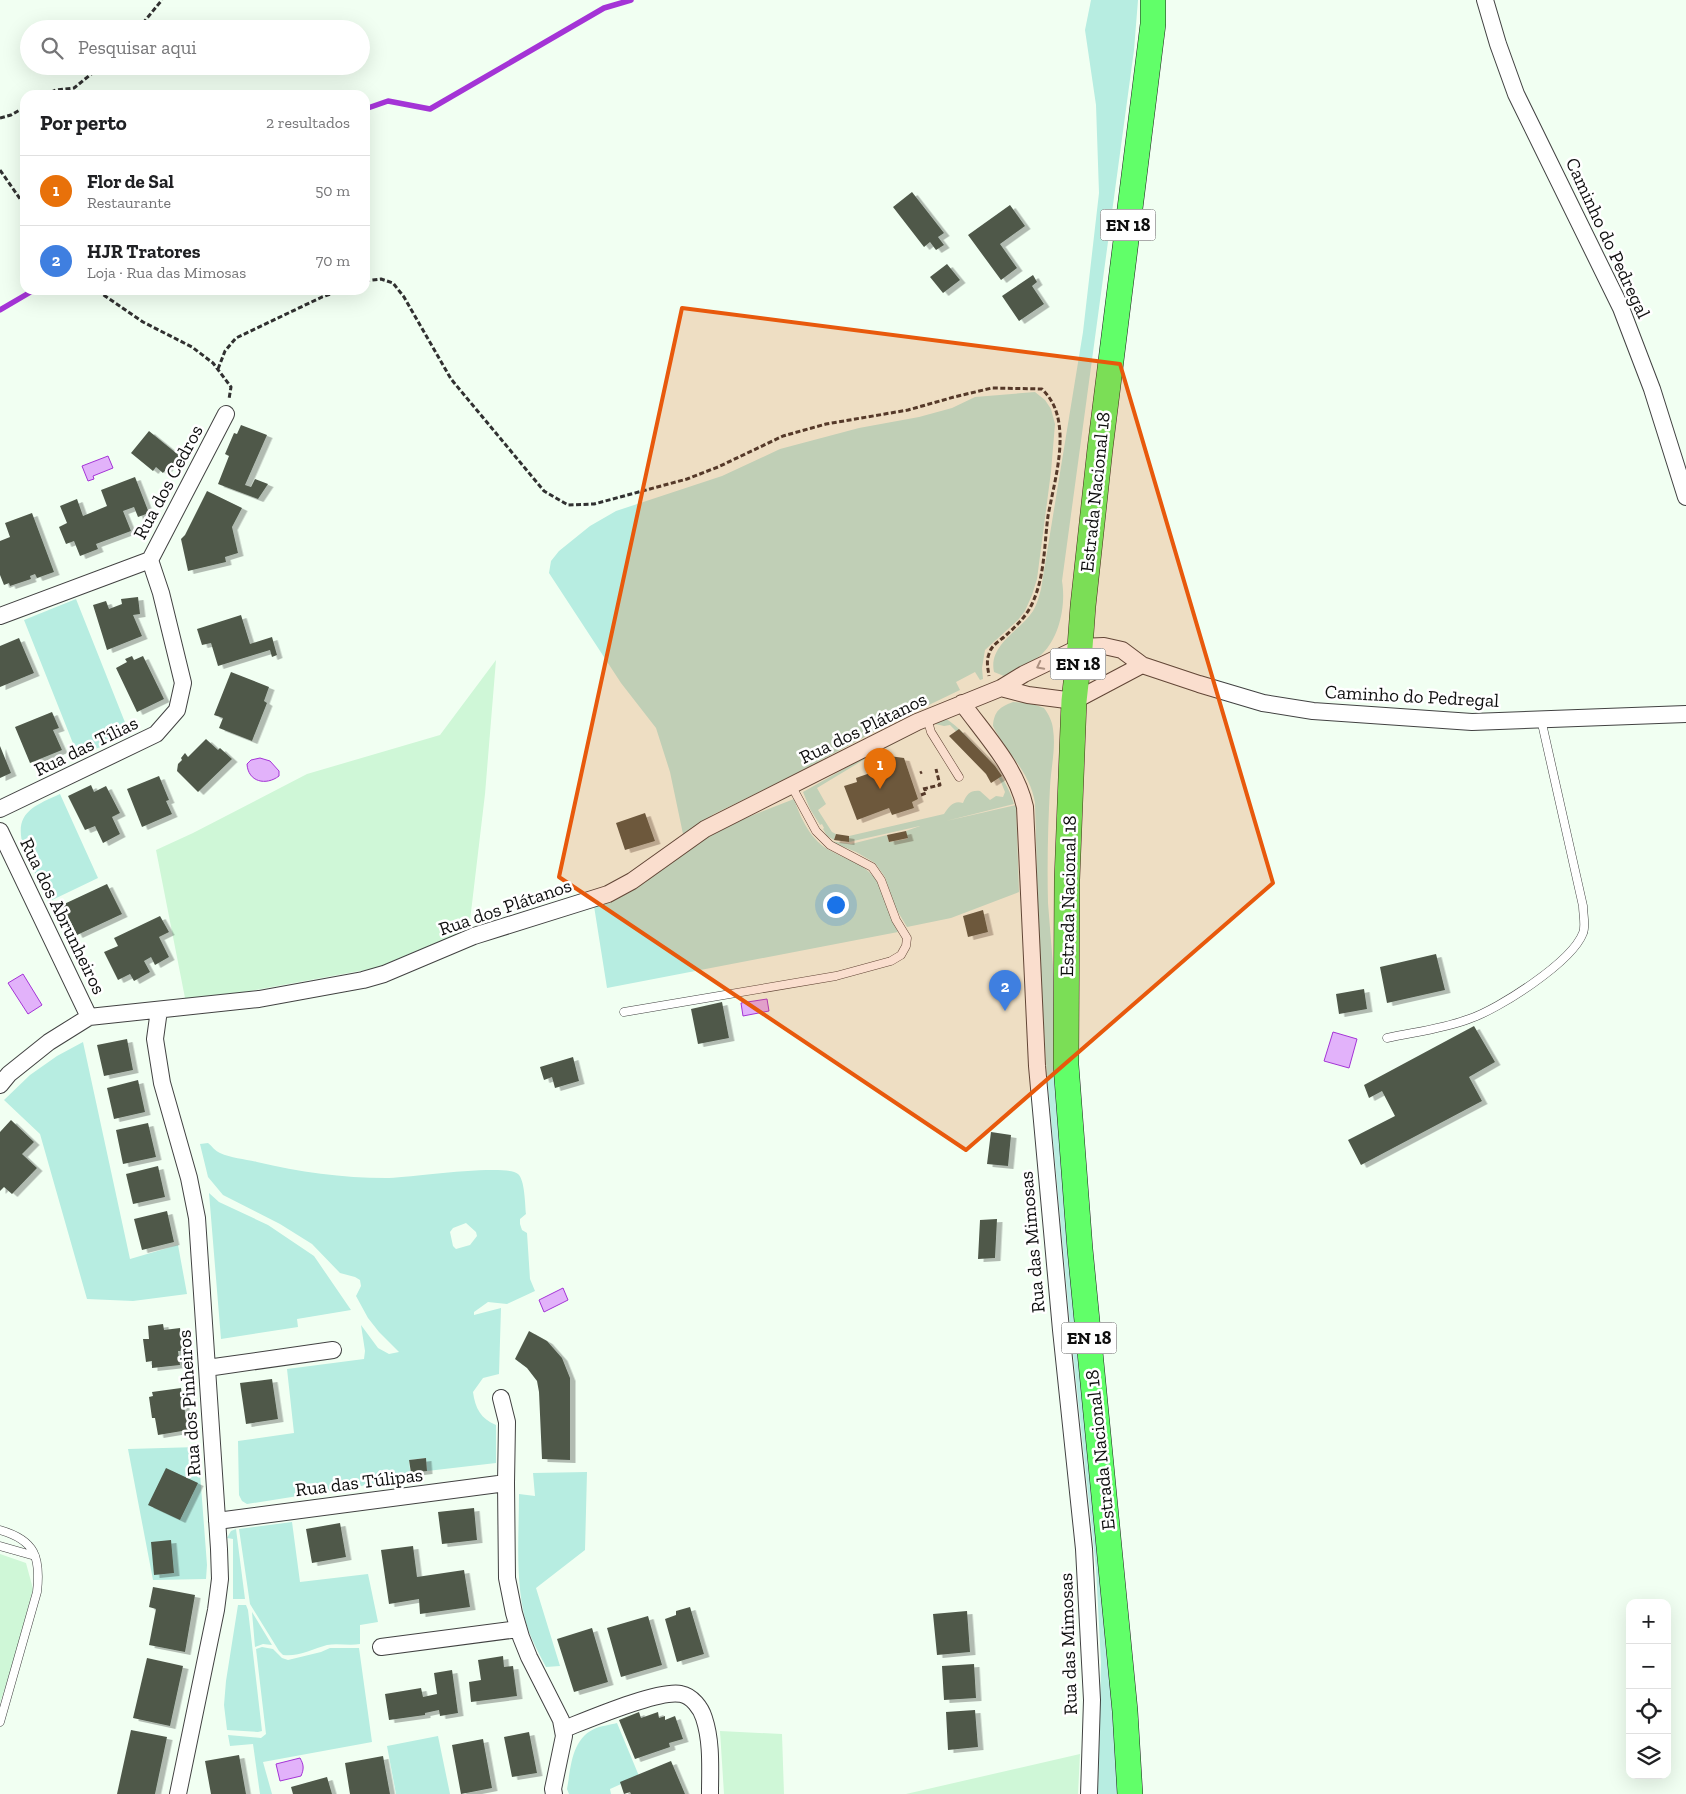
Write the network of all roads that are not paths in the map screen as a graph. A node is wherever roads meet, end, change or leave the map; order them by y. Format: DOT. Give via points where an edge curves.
graph roads {
  1 [pos="1153,0"];
  2 [pos="1486,0"];
  3 [pos="226,414"];
  4 [pos="1686,497"];
  5 [pos="150,560"];
  6 [pos="0,616"];
  7 [pos="1080,647"];
  8 [pos="1142,665"];
  9 [pos="997,690"];
  10 [pos="1074,701"];
  11 [pos="962,704"];
  12 [pos="1686,714"];
  13 [pos="927,718"];
  14 [pos="1541,719"];
  15 [pos="959,777"];
  16 [pos="791,785"];
  17 [pos="0,810"];
  18 [pos="0,832"];
  19 [pos="159,1010"];
  20 [pos="624,1012"];
  21 [pos="89,1017"];
  22 [pos="1387,1038"];
  23 [pos="0,1085"];
  24 [pos="333,1350"];
  25 [pos="207,1368"];
  26 [pos="501,1398"];
  27 [pos="506,1483"];
  28 [pos="217,1521"];
  29 [pos="0,1530"];
  30 [pos="0,1546"];
  31 [pos="35,1556"];
  32 [pos="518,1629"];
  33 [pos="381,1647"];
  34 [pos="0,1722"];
  35 [pos="564,1729"];
  36 [pos="178,1794"];
  37 [pos="554,1794"];
  38 [pos="710,1794"];
  39 [pos="1088,1794"];
  40 [pos="1130,1794"];
  1 -- 7 [label="main road, Estrada Nacional 18 / EN 18" via="1153,24 1100,449"];
  2 -- 4 [label="street, Caminho do Pedregal" via="1516,94 1621,308 1652,389"];
  3 -- 5 [label="street, Rua dos Cedros"];
  5 -- 6 [label="street, Rua dos Cedros"];
  5 -- 17 [label="street, Rua das Tílias" via="183,683 177,710 156,734"];
  7 -- 8 [label="street, Caminho do Pedregal" via="1104,646 1122,650"];
  7 -- 9 [label="street, Rua dos Plátanos, one-way"];
  7 -- 10 [label="main road, Estrada Nacional 18 / EN 18"];
  8 -- 10 [label="street"];
  8 -- 14 [label="street, Caminho do Pedregal" via="1263,704 1313,711 1472,722"];
  9 -- 10 [label="street"];
  9 -- 11 [label="street, Rua dos Plátanos"];
  10 -- 40 [label="main road, Estrada Nacional 18 / EN 18" via="1067,880 1066,1066"];
  11 -- 13 [label="street, Rua dos Plátanos"];
  11 -- 39 [label="street, Rua das Mimosas" via="1013,773 1025,807 1037,1066 1086,1575 1092,1700"];
  12 -- 14 [label="street, Caminho do Pedregal"];
  13 -- 15 [label="lane" via="931,732"];
  13 -- 16 [label="street, Rua dos Plátanos"];
  14 -- 22 [label="lane" via="1583,906 1584,931 1558,965 1492,1010 1469,1020"];
  16 -- 19 [label="street, Rua dos Plátanos" via="705,828 632,881 608,894 474,936 384,974 259,999"];
  16 -- 20 [label="lane" via="816,831 830,845 872,867 881,880 896,920 907,938 901,955 891,961 836,976"];
  18 -- 21 [label="street, Rua dos Abrunheiros"];
  19 -- 21 [label="street, Rua dos Plátanos"];
  19 -- 25 [label="street, Rua dos Pinheiros" via="155,1039 162,1083 197,1218"];
  21 -- 23 [label="street, Rua dos Plátanos" via="49,1042"];
  24 -- 25 [label="street"];
  25 -- 28 [label="street, Rua dos Pinheiros"];
  26 -- 27 [label="street" via="507,1422"];
  27 -- 28 [label="street, Rua das Túlipas"];
  27 -- 32 [label="street" via="508,1578"];
  28 -- 36 [label="street, Rua dos Pinheiros" via="220,1579 216,1610"];
  29 -- 31 [label="lane" via="28,1543"];
  30 -- 31 [label="lane"];
  31 -- 34 [label="lane" via="40,1571 37,1592"];
  32 -- 33 [label="street"];
  32 -- 35 [label="street"];
  35 -- 37 [label="street"];
  35 -- 38 [label="street" via="659,1696 681,1694 695,1702 708,1731"];
}
